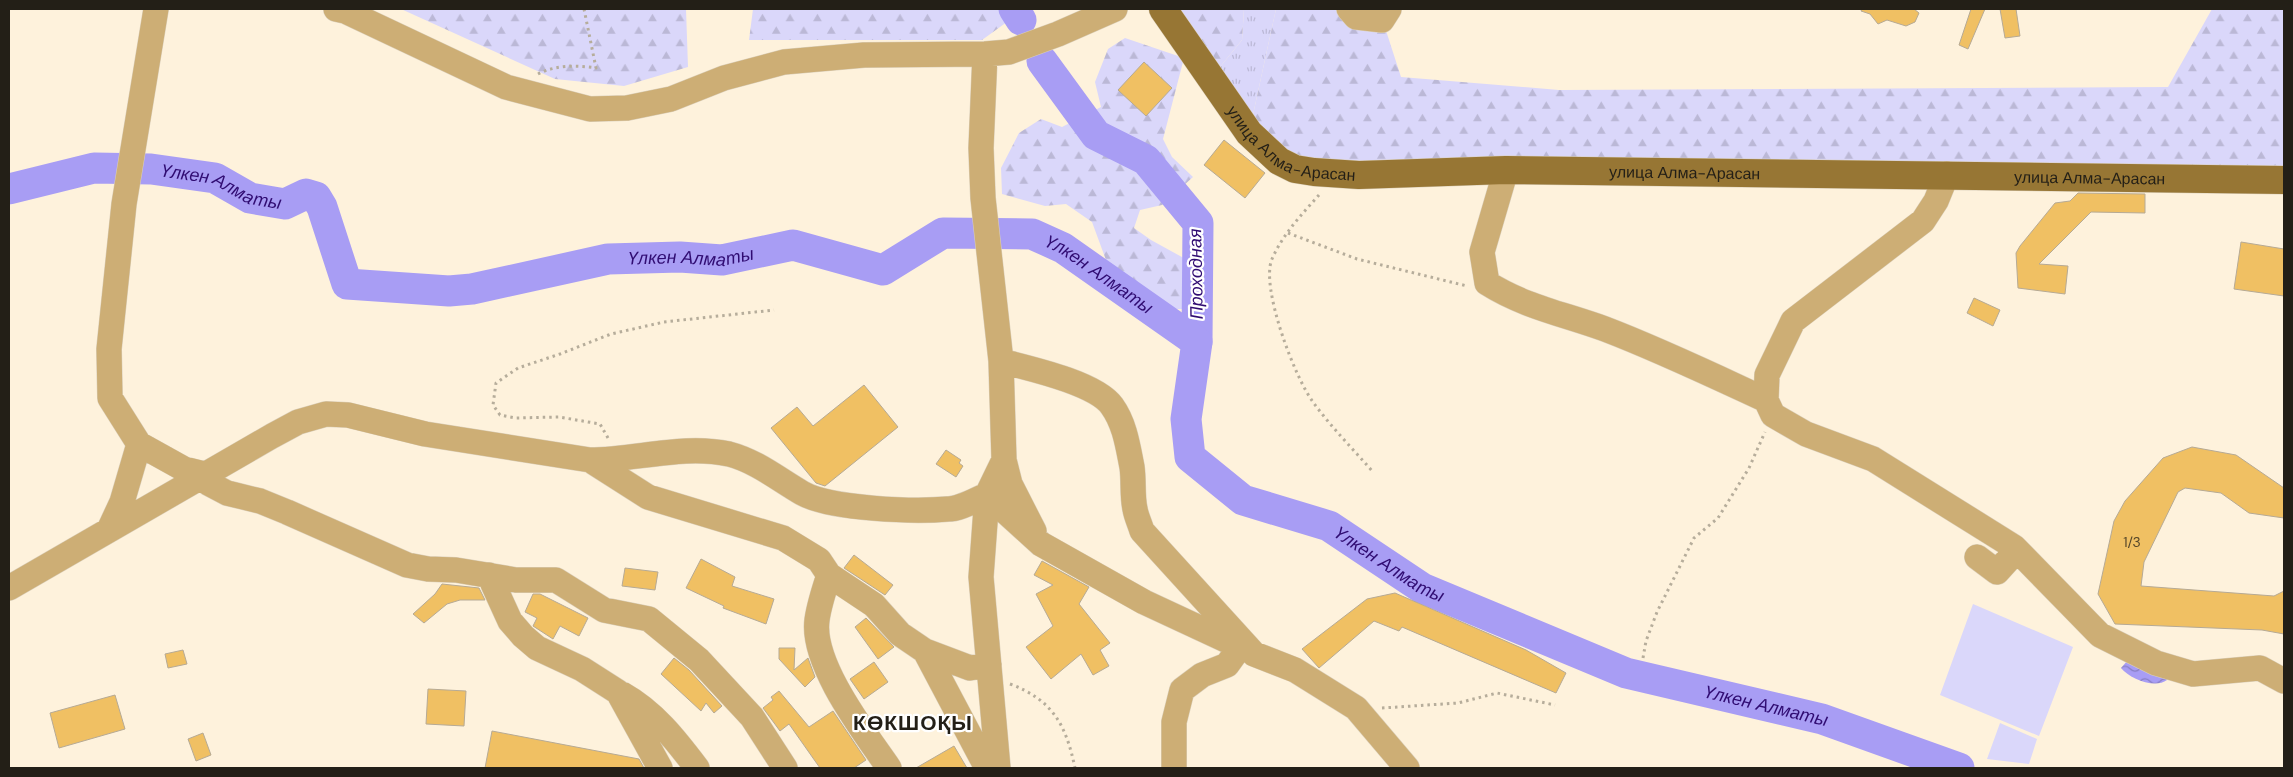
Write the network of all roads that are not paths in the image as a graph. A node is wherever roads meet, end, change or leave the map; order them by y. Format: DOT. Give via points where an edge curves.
graph roads {
  1 [pos="156,9"];
  2 [pos="336,9"];
  3 [pos="1115,9"];
  4 [pos="1163,9"];
  5 [pos="1349,9"];
  6 [pos="1389,9"];
  7 [pos="997,53"];
  8 [pos="1506,170"];
  9 [pos="1947,174"];
  10 [pos="2284,180"];
  11 [pos="1000,361"];
  12 [pos="1769,408"];
  13 [pos="139,444"];
  14 [pos="624,459"];
  15 [pos="590,460"];
  16 [pos="1004,460"];
  17 [pos="204,474"];
  18 [pos="634,489"];
  19 [pos="987,495"];
  20 [pos="109,530"];
  21 [pos="1041,544"];
  22 [pos="2017,550"];
  23 [pos="1977,557"];
  24 [pos="489,575"];
  25 [pos="829,575"];
  26 [pos="9,588"];
  27 [pos="925,651"];
  28 [pos="1247,651"];
  29 [pos="990,671"];
  30 [pos="2284,681"];
  31 [pos="618,692"];
  32 [pos="660,768"];
  33 [pos="697,768"];
  34 [pos="785,768"];
  35 [pos="889,768"];
  36 [pos="987,768"];
  37 [pos="998,768"];
  38 [pos="1174,768"];
  39 [pos="1407,768"];
  1 -- 13 [label="street" via="124,204 110,349 110,398"];
  2 -- 7 [label="street" via="506,87 590,109 627,108 671,99 724,78 784,62 864,54"];
  3 -- 7 [label="street" via="1058,34"];
  4 -- 8 [label="main road, улица Алма-Арасан" via="1249,133 1279,161 1295,169 1339,174"];
  5 -- 6 [label="street" via="1356,17 1382,20"];
  7 -- 11 [label="street" via="981,148"];
  8 -- 9 [label="main road, улица Алма-Арасан"];
  8 -- 12 [label="street" via="1482,252 1487,283 1547,312 1597,326 1658,349"];
  9 -- 10 [label="main road, улица Алма-Арасан"];
  9 -- 12 [label="street" via="1936,201 1923,220 1793,321 1767,375"];
  11 -- 16 [label="street"];
  11 -- 28 [label="street" via="1087,388 1111,404 1126,439 1135,509 1142,531"];
  12 -- 22 [label="street" via="1806,434 1873,459"];
  13 -- 17 [label="street" via="184,469"];
  13 -- 20 [label="street" via="122,502"];
  14 -- 15 [label="street"];
  14 -- 18 [label="street" via="625,475"];
  14 -- 19 [label="street" via="701,450 730,454 784,480 803,493 828,502 950,510"];
  15 -- 17 [label="street" via="425,434 348,414 326,414 298,422"];
  15 -- 18 [label="street"];
  16 -- 19 [label="street"];
  16 -- 21 [label="street" via="1010,484"];
  17 -- 20 [label="street"];
  17 -- 24 [label="street" via="208,483 227,493 260,501 407,565"];
  18 -- 25 [label="street" via="684,509 783,538 819,560"];
  19 -- 21 [label="street"];
  19 -- 29 [label="street" via="981,577"];
  20 -- 26 [label="street"];
  21 -- 28 [label="street" via="1144,602"];
  22 -- 23 [label="street" via="1997,572"];
  22 -- 30 [label="street" via="2100,635 2148,659 2193,674 2260,668"];
  24 -- 31 [label="street" via="510,621 523,636 537,648 582,669"];
  24 -- 34 [label="street" via="516,580 556,580 604,610 649,619 699,660 752,717"];
  25 -- 27 [label="street" via="874,605 900,634"];
  25 -- 35 [label="street" via="816,621 818,645 842,700"];
  27 -- 29 [label="street" via="970,668"];
  27 -- 36 [label="street"];
  28 -- 38 [label="street" via="1227,665 1202,675 1182,690 1174,722"];
  28 -- 39 [label="street" via="1295,670 1356,708"];
  29 -- 37 [label="street"];
  31 -- 32 [label="street"];
  31 -- 33 [label="street" via="640,704 668,731"];
}
